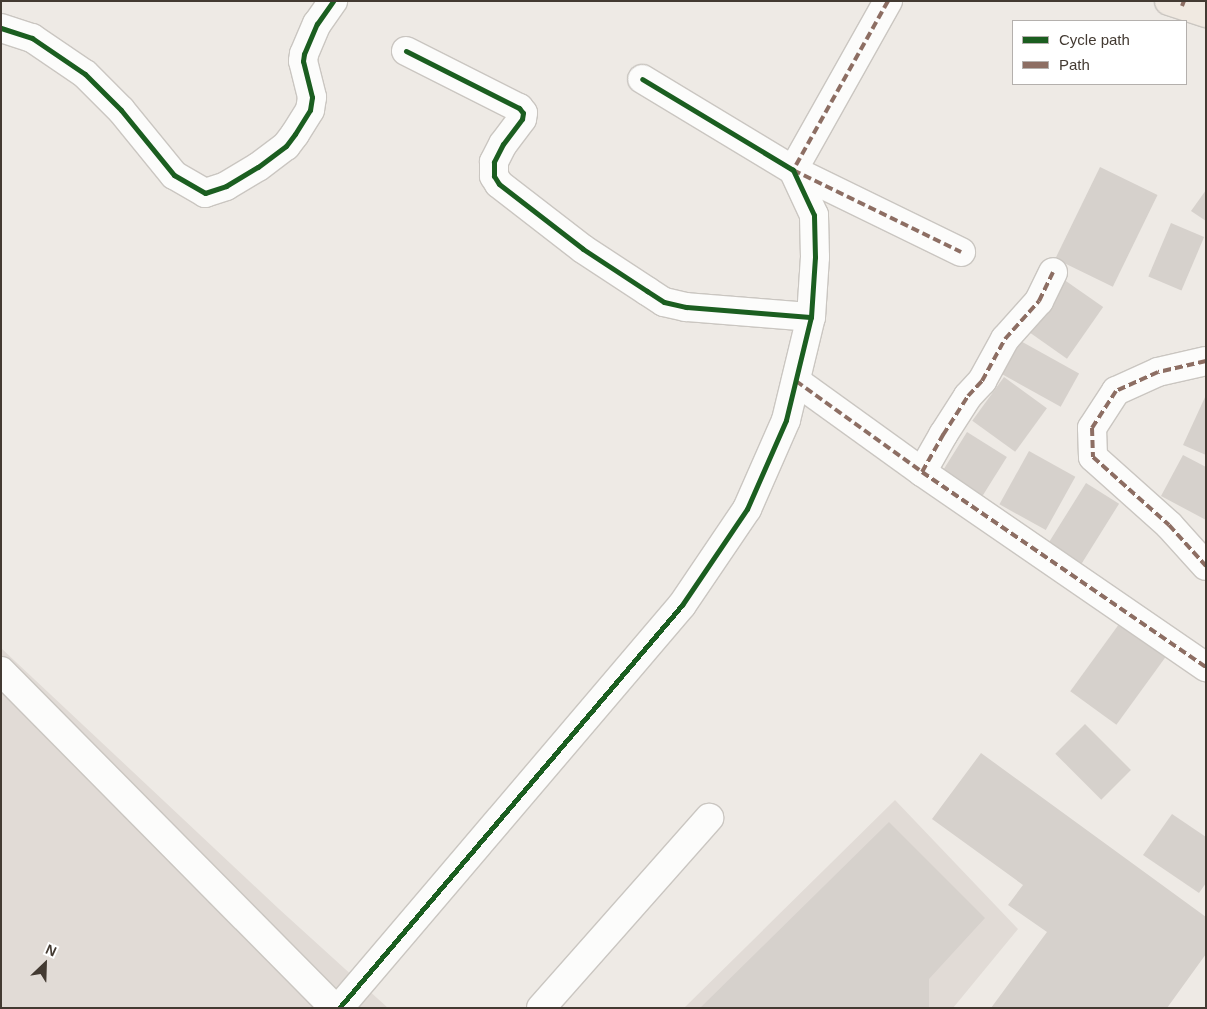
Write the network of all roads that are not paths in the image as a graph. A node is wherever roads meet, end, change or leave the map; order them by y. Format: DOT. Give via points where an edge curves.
graph roads {
  1 [pos="333,1"];
  2 [pos="888,1"];
  3 [pos="1,28"];
  4 [pos="406,51"];
  5 [pos="642,79"];
  6 [pos="793,170"];
  7 [pos="961,252"];
  8 [pos="1053,272"];
  9 [pos="811,317"];
  10 [pos="1206,361"];
  11 [pos="796,381"];
  12 [pos="922,472"];
  13 [pos="1206,566"];
  14 [pos="1205,664"];
  15 [pos="1,671"];
  16 [pos="709,818"];
  17 [pos="335,1008"];
  18 [pos="339,1008"];
  19 [pos="541,1008"];
  1 -- 3 [label="street" via="317,24 304,54 312,97 310,110 296,134 286,146 244,176 205,193 174,174 121,110 85,74 32,38"];
  2 -- 6 [label="street"];
  4 -- 9 [label="street" via="519,108 522,120 494,162 494,176 499,184 583,249 639,286 664,302 686,307"];
  5 -- 6 [label="street"];
  6 -- 7 [label="street"];
  6 -- 9 [label="street" via="814,215"];
  8 -- 12 [label="street" via="1039,301 1006,339"];
  9 -- 11 [label="street"];
  10 -- 13 [label="street" via="1158,372 1116,392 1092,428 1093,457 1169,526"];
  11 -- 12 [label="street"];
  11 -- 18 [label="street" via="786,420 747,509 682,605"];
  12 -- 14 [label="street"];
  15 -- 17 [label="street"];
  16 -- 19 [label="street"];
}
